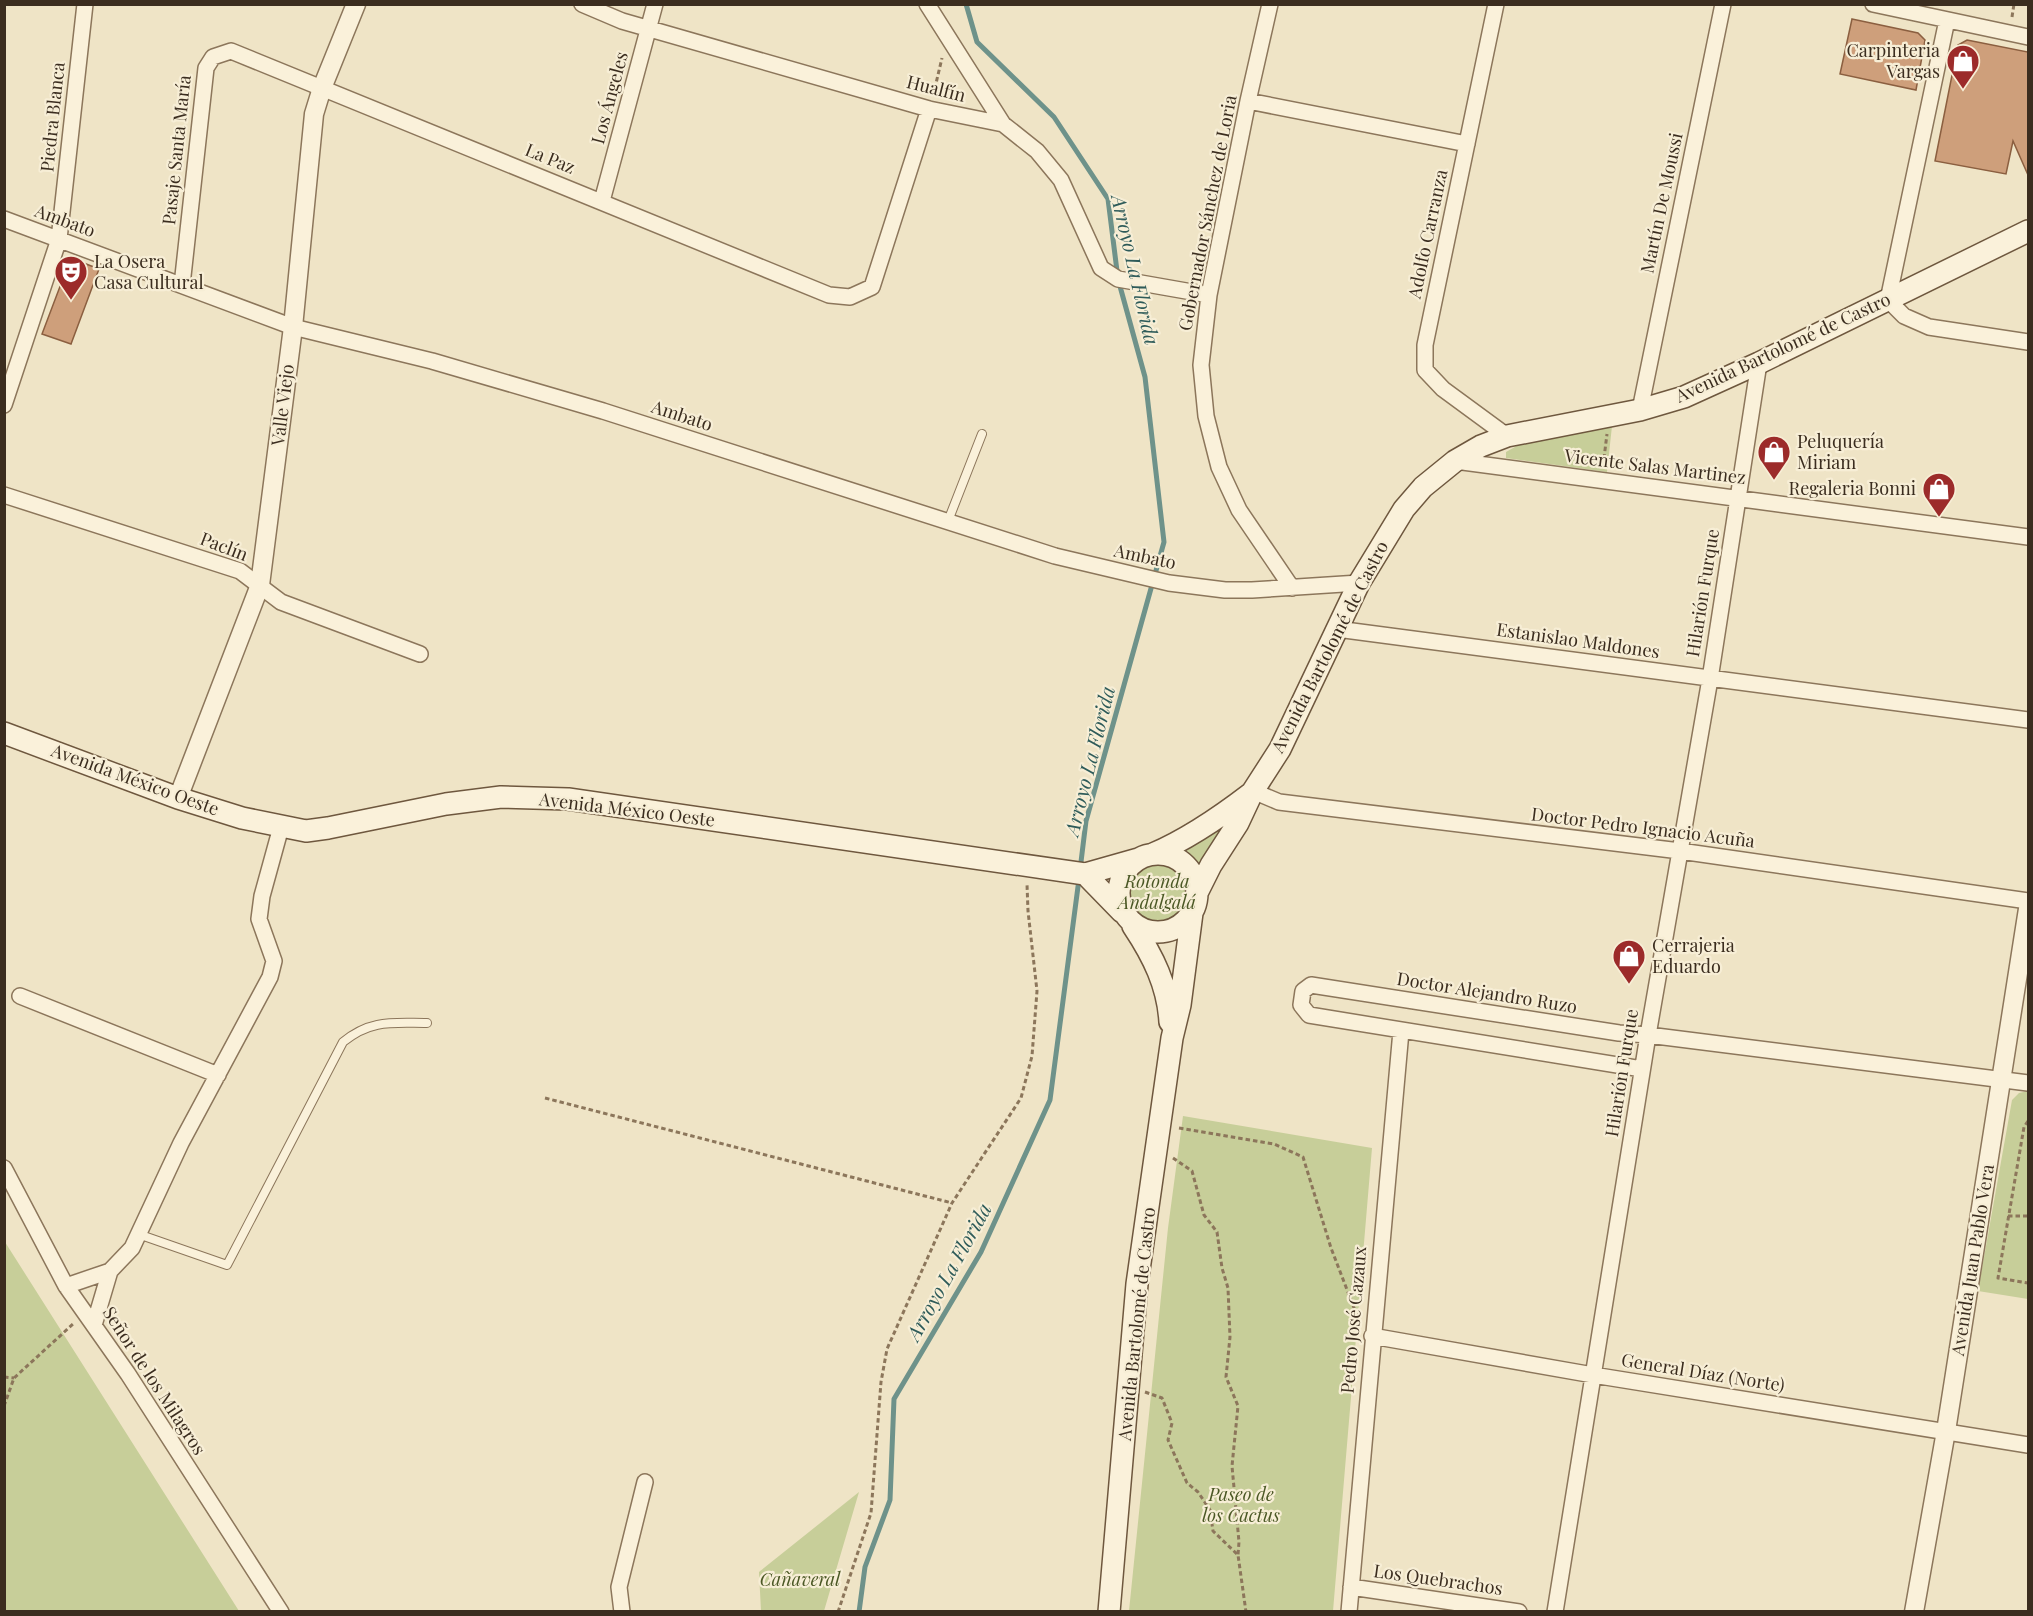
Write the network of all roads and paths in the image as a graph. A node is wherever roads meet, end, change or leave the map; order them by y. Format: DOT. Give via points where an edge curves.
graph roads {
  1 [pos="85,4"];
  2 [pos="356,4"];
  3 [pos="582,4"];
  4 [pos="655,4"];
  5 [pos="927,4"];
  6 [pos="1270,4"];
  7 [pos="1496,4"];
  8 [pos="1723,4"];
  9 [pos="1873,4"];
  10 [pos="1947,20"];
  11 [pos="650,28"];
  12 [pos="946,34"];
  13 [pos="2028,38"];
  14 [pos="213,57"];
  15 [pos="322,88"];
  16 [pos="1248,101"];
  17 [pos="929,109"];
  18 [pos="1003,124"];
  19 [pos="1467,144"];
  20 [pos="602,201"];
  21 [pos="4,219"];
  22 [pos="2028,231"];
  23 [pos="59,239"];
  24 [pos="182,285"];
  25 [pos="1209,295"];
  26 [pos="1888,300"];
  27 [pos="293,327"];
  28 [pos="2028,342"];
  29 [pos="1759,363"];
  30 [pos="4,405"];
  31 [pos="1640,410"];
  32 [pos="1609,416"];
  33 [pos="982,434"];
  34 [pos="1507,436"];
  35 [pos="1455,461"];
  36 [pos="1602,480"];
  37 [pos="4,495"];
  38 [pos="1738,498"];
  39 [pos="948,521"];
  40 [pos="2028,537"];
  41 [pos="1359,583"];
  42 [pos="260,585"];
  43 [pos="1292,588"];
  44 [pos="1337,629"];
  45 [pos="420,654"];
  46 [pos="1710,679"];
  47 [pos="2028,720"];
  48 [pos="4,733"];
  49 [pos="1253,791"];
  50 [pos="178,798"];
  51 [pos="281,827"];
  52 [pos="1680,851"];
  53 [pos="1145,857"];
  54 [pos="1027,864"];
  55 [pos="1085,874"];
  56 [pos="2028,901"];
  57 [pos="1195,903"];
  58 [pos="2028,909"];
  59 [pos="1129,921"];
  60 [pos="20,996"];
  61 [pos="427,1023"];
  62 [pos="1401,1031"];
  63 [pos="1648,1035"];
  64 [pos="1172,1038"];
  65 [pos="1642,1069"];
  66 [pos="218,1075"];
  67 [pos="2002,1079"];
  68 [pos="2028,1083"];
  69 [pos="545,1098"];
  70 [pos="2028,1121"];
  71 [pos="1160,1125"];
  72 [pos="1157,1147"];
  73 [pos="4,1168"];
  74 [pos="952,1203"];
  75 [pos="2008,1216"];
  76 [pos="2028,1216"];
  77 [pos="138,1234"];
  78 [pos="110,1271"];
  79 [pos="2028,1283"];
  80 [pos="66,1286"];
  81 [pos="90,1319"];
  82 [pos="1372,1336"];
  83 [pos="1593,1375"];
  84 [pos="4,1377"];
  85 [pos="14,1378"];
  86 [pos="1129,1389"];
  87 [pos="4,1406"];
  88 [pos="1946,1431"];
  89 [pos="2028,1445"];
  90 [pos="645,1482"];
  91 [pos="1238,1555"];
  92 [pos="1351,1587"];
  93 [pos="281,1611"];
  94 [pos="622,1611"];
  95 [pos="838,1611"];
  96 [pos="1109,1611"];
  97 [pos="1246,1611"];
  98 [pos="1348,1611"];
  99 [pos="1519,1611"];
  100 [pos="1555,1611"];
  101 [pos="1914,1611"];
  1 -- 23 [label="street, Piedra Blanca"];
  2 -- 15 [label="street, Valle Viejo"];
  3 -- 11 [label="street, Hualfín"];
  4 -- 11 [label="street, Los Ángeles"];
  5 -- 12 [label="street"];
  6 -- 16 [label="street, Gobernador Sánchez de Loria"];
  7 -- 19 [label="street, Adolfo Carranza"];
  8 -- 31 [label="street, Martín De Moussi"];
  9 -- 10 [label="street"];
  10 -- 13 [label="street"];
  10 -- 26 [label="street"];
  11 -- 17 [label="street, Hualfín"];
  11 -- 20 [label="street, Los Ángeles"];
  12 -- 17 [label="path"];
  12 -- 18 [label="street"];
  14 -- 15 [label="street, La Paz" via="231,51"];
  14 -- 24 [label="street, Pasaje Santa María" via="206,68"];
  15 -- 20 [label="street, La Paz"];
  15 -- 27 [label="street, Valle Viejo" via="314,114"];
  16 -- 19 [label="street"];
  16 -- 25 [label="street, Gobernador Sánchez de Loria"];
  17 -- 18 [label="street, Hualfín"];
  17 -- 20 [label="street, La Paz" via="872,287 850,297 829,295"];
  18 -- 25 [label="street, Hualfín" via="1037,151 1061,180 1101,268 1118,279"];
  19 -- 34 [label="street, Adolfo Carranza" via="1425,345 1425,370"];
  21 -- 23 [label="street, Ambato"];
  22 -- 26 [label="main road, Avenida Bartolomé de Castro"];
  23 -- 24 [label="street, Ambato"];
  23 -- 30 [label="street, Piedra Blanca"];
  24 -- 27 [label="street, Ambato"];
  25 -- 43 [label="street, Gobernador Sánchez de Loria" via="1202,381 1219,467 1239,510"];
  26 -- 28 [label="street" via="1904,316 1929,327"];
  26 -- 29 [label="main road, Avenida Bartolomé de Castro"];
  27 -- 39 [label="street, Ambato" via="432,361 592,408"];
  27 -- 42 [label="street, Valle Viejo"];
  29 -- 31 [label="main road, Avenida Bartolomé de Castro" via="1683,397"];
  29 -- 38 [label="street, Hilarión Furque"];
  31 -- 32 [label="main road, Avenida Bartolomé de Castro"];
  32 -- 34 [label="main road, Avenida Bartolomé de Castro"];
  32 -- 36 [label="path"];
  33 -- 39 [label="lane"];
  34 -- 35 [label="main road, Avenida Bartolomé de Castro"];
  35 -- 36 [label="street, Vicente Salas Martinez"];
  35 -- 41 [label="main road, Avenida Bartolomé de Castro" via="1404,509"];
  36 -- 38 [label="street, Vicente Salas Martinez"];
  37 -- 42 [label="street, Paclín" via="240,571"];
  38 -- 40 [label="street, Vicente Salas Martinez"];
  38 -- 46 [label="street, Hilarión Furque"];
  39 -- 43 [label="street, Ambato" via="1055,556 1169,583 1225,590"];
  41 -- 43 [label="street, Ambato"];
  41 -- 44 [label="main road, Avenida Bartolomé de Castro"];
  42 -- 45 [label="street, Paclín" via="281,602"];
  42 -- 50 [label="street, Valle Viejo"];
  44 -- 46 [label="street, Estanislao Maldones"];
  44 -- 49 [label="main road, Avenida Bartolomé de Castro" via="1280,748"];
  46 -- 47 [label="street, Estanislao Maldones"];
  46 -- 52 [label="street, Hilarión Furque"];
  48 -- 50 [label="main road, Avenida México Oeste"];
  49 -- 52 [label="street, Doctor Pedro Ignacio Acuña" via="1279,802"];
  49 -- 53 [label="main road, Avenida Bartolomé de Castro" via="1195,832"];
  49 -- 57 [label="main road, Avenida Bartolomé de Castro" via="1211,865"];
  50 -- 51 [label="main road, Avenida México Oeste"];
  51 -- 54 [label="main road, Avenida México Oeste" via="306,831 501,797 567,800"];
  51 -- 66 [label="street" via="259,919 274,961 270,977"];
  52 -- 56 [label="street, Doctor Pedro Ignacio Acuña"];
  52 -- 63 [label="street, Hilarión Furque"];
  53 -- 55 [label="main road, Avenida México Oeste"];
  53 -- 57 [label="main road" via="1171,856 1183,862 1195,879"];
  53 -- 59 [label="main road" via="1126,871 1119,885 1120,905"];
  54 -- 55 [label="main road, Avenida México Oeste"];
  54 -- 74 [label="path" via="1037,991 1032,1056 1021,1098"];
  55 -- 59 [label="main road"];
  57 -- 59 [label="main road" via="1184,923 1166,932 1152,933"];
  57 -- 64 [label="main road, Avenida Bartolomé de Castro"];
  58 -- 67 [label="street, Avenida Juan Pablo Vera"];
  59 -- 64 [label="main road, Avenida Bartolomé de Castro" via="1160,974 1170,1011"];
  60 -- 66 [label="street"];
  61 -- 77 [label="lane" via="379,1023 357,1031 343,1042 227,1265"];
  62 -- 63 [label="street, Doctor Alejandro Ruzo" via="1309,1016 1301,1005 1303,991 1311,985"];
  62 -- 65 [label="street, Doctor Alejandro Ruzo"];
  62 -- 82 [label="street, Pedro José Cazaux"];
  63 -- 65 [label="street, Hilarión Furque"];
  63 -- 67 [label="street, Doctor Alejandro Ruzo"];
  64 -- 71 [label="main road, Avenida Bartolomé de Castro"];
  65 -- 83 [label="street, Hilarión Furque"];
  66 -- 77 [label="street"];
  67 -- 68 [label="street, Doctor Alejandro Ruzo"];
  67 -- 88 [label="street, Avenida Juan Pablo Vera"];
  69 -- 74 [label="path"];
  70 -- 75 [label="path"];
  71 -- 72 [label="main road, Avenida Bartolomé de Castro"];
  71 -- 82 [label="path" via="1274,1143 1303,1157 1330,1248 1357,1319"];
  72 -- 86 [label="main road, Avenida Bartolomé de Castro" via="1137,1284"];
  72 -- 91 [label="path" via="1192,1171 1204,1215 1217,1232 1228,1288 1230,1337 1226,1377 1238,1406 1232,1466"];
  73 -- 80 [label="street, Señor de los Milagros"];
  74 -- 95 [label="path" via="887,1348 871,1513"];
  75 -- 76 [label="path"];
  75 -- 79 [label="path" via="1998,1278"];
  77 -- 78 [label="street" via="132,1248"];
  78 -- 80 [label="street"];
  78 -- 81 [label="street"];
  80 -- 81 [label="street, Señor de los Milagros"];
  81 -- 85 [label="path"];
  81 -- 93 [label="street, Señor de los Milagros"];
  82 -- 83 [label="street, General Díaz (Norte)"];
  82 -- 92 [label="street, Pedro José Cazaux"];
  83 -- 88 [label="street, General Díaz (Norte)"];
  83 -- 100 [label="street, Hilarión Furque"];
  84 -- 85 [label="path"];
  85 -- 87 [label="path"];
  86 -- 91 [label="path" via="1152,1392 1162,1398 1172,1424 1168,1440 1187,1483 1210,1510 1213,1531"];
  86 -- 96 [label="main road, Avenida Bartolomé de Castro"];
  88 -- 89 [label="street, General Díaz (Norte)"];
  88 -- 101 [label="street, Avenida Juan Pablo Vera"];
  90 -- 94 [label="street" via="620,1587"];
  91 -- 97 [label="path"];
  92 -- 98 [label="street, Pedro José Cazaux"];
  92 -- 99 [label="street, Los Quebrachos"];
}
